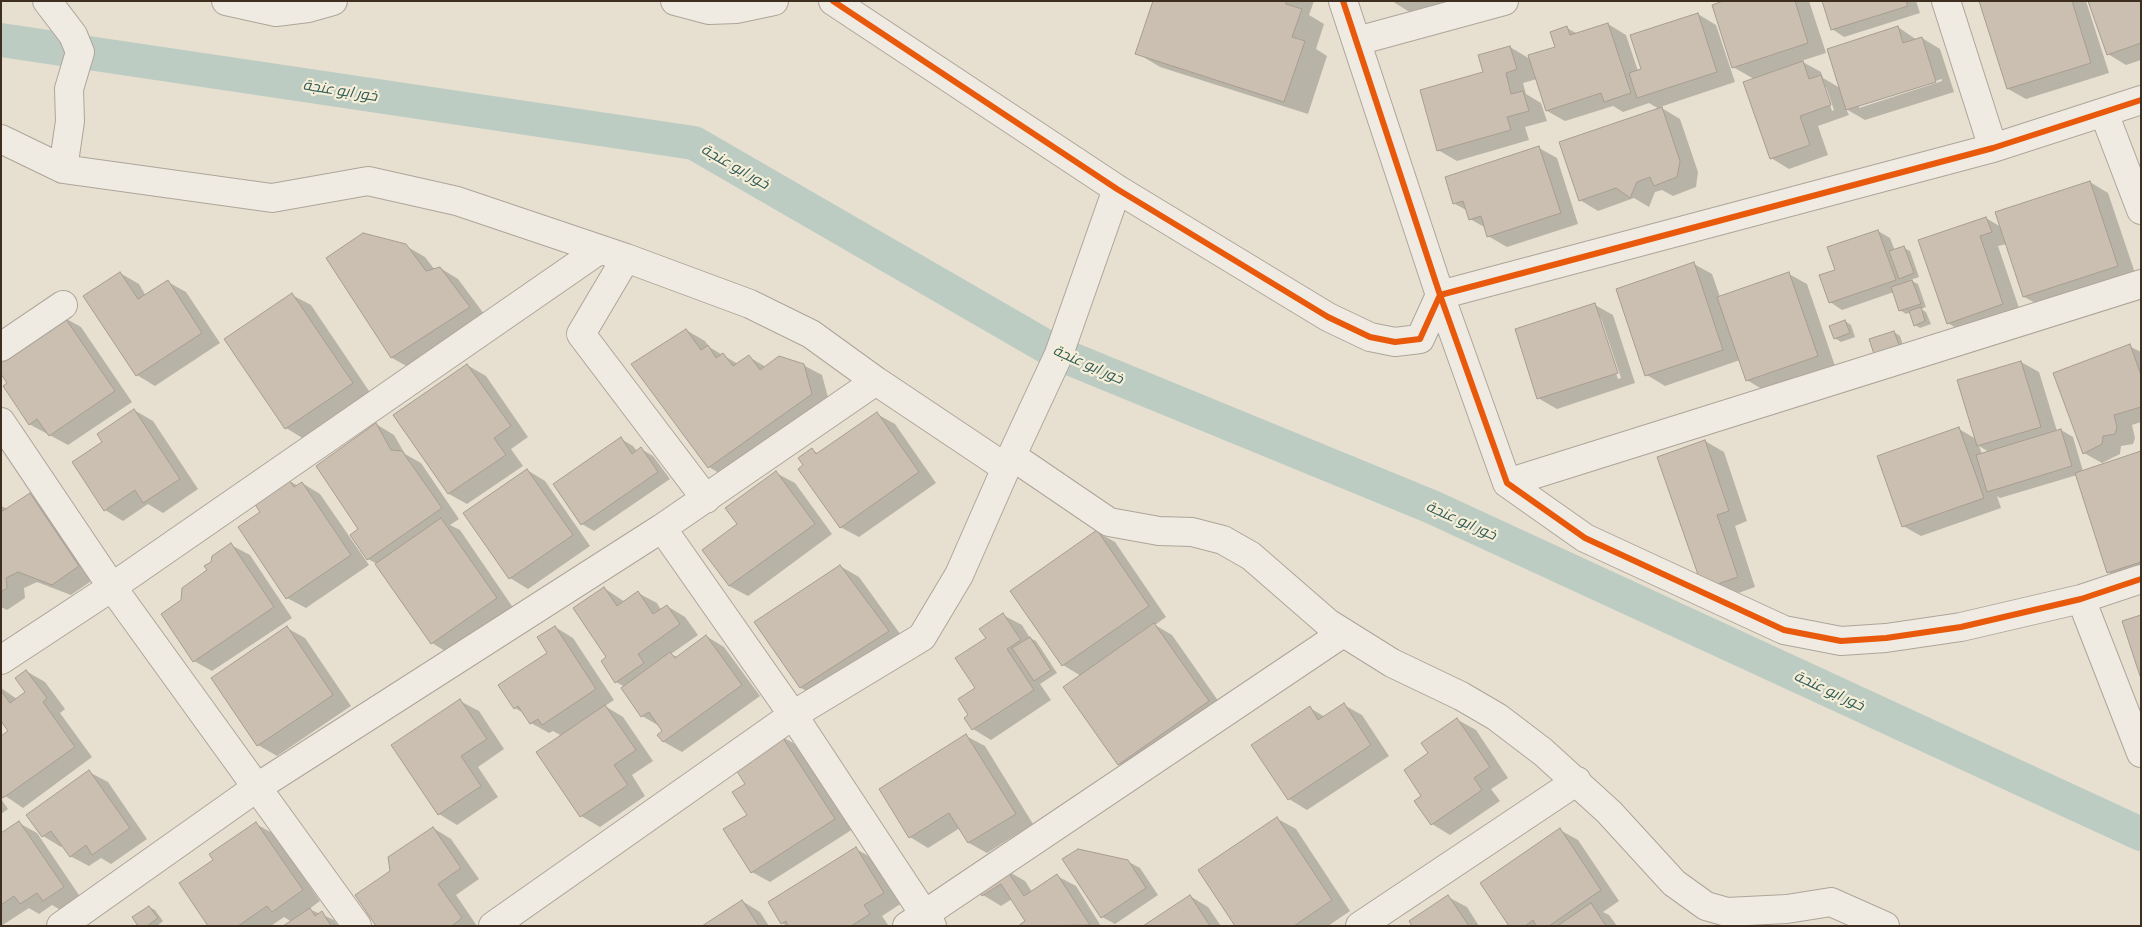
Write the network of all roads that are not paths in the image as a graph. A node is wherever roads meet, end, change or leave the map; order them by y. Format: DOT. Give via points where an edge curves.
graph roads {
  1 [pos="46,1"];
  2 [pos="226,1"];
  3 [pos="333,1"];
  4 [pos="675,1"];
  5 [pos="774,1"];
  6 [pos="833,1"];
  7 [pos="1343,1"];
  8 [pos="1504,1"];
  9 [pos="1946,1"];
  10 [pos="1357,41"];
  11 [pos="2141,100"];
  12 [pos="2104,113"];
  13 [pos="1,139"];
  14 [pos="1993,148"];
  15 [pos="63,169"];
  16 [pos="1116,189"];
  17 [pos="2141,210"];
  18 [pos="599,250"];
  19 [pos="626,258"];
  20 [pos="2141,284"];
  21 [pos="1440,295"];
  22 [pos="63,305"];
  23 [pos="1,347"];
  24 [pos="876,381"];
  25 [pos="1,422"];
  26 [pos="1009,462"];
  27 [pos="1507,482"];
  28 [pos="706,498"];
  29 [pos="662,528"];
  30 [pos="2141,579"];
  31 [pos="112,587"];
  32 [pos="2081,599"];
  33 [pos="1343,633"];
  34 [pos="1,660"];
  35 [pos="793,715"];
  36 [pos="2141,752"];
  37 [pos="1577,781"];
  38 [pos="256,788"];
  39 [pos="1787,909"];
  40 [pos="921,922"];
  41 [pos="61,926"];
  42 [pos="357,926"];
  43 [pos="493,926"];
  44 [pos="1360,926"];
  45 [pos="1764,926"];
  46 [pos="1886,926"];
  1 -- 15 [label="street" via="73,35 80,52 69,90 70,122"];
  2 -- 3 [label="street" via="276,12"];
  4 -- 5 [label="street" via="709,10 736,9"];
  6 -- 16 [label="street"];
  7 -- 10 [label="street"];
  8 -- 10 [label="street"];
  9 -- 14 [label="street"];
  10 -- 21 [label="street"];
  11 -- 12 [label="street"];
  12 -- 14 [label="street"];
  12 -- 17 [label="street"];
  13 -- 15 [label="street"];
  14 -- 21 [label="street"];
  15 -- 18 [label="street" via="272,198 368,181 457,201"];
  16 -- 21 [label="street" via="1328,317 1370,338 1395,342 1420,339"];
  16 -- 26 [label="street" via="1059,354"];
  18 -- 19 [label="street"];
  18 -- 31 [label="street"];
  19 -- 24 [label="street" via="780,318 811,334"];
  19 -- 28 [label="street" via="581,334"];
  20 -- 27 [label="street"];
  21 -- 27 [label="street"];
  22 -- 23 [label="street"];
  24 -- 26 [label="street"];
  24 -- 28 [label="street"];
  25 -- 31 [label="street"];
  26 -- 33 [label="street" via="1109,522 1159,531 1192,532 1223,540 1252,556"];
  26 -- 35 [label="street" via="959,575 922,637"];
  27 -- 32 [label="street" via="1586,538 1784,630 1841,641 1886,638 1961,627"];
  28 -- 29 [label="street"];
  29 -- 35 [label="street"];
  29 -- 38 [label="street"];
  30 -- 32 [label="street"];
  31 -- 34 [label="street"];
  31 -- 38 [label="street"];
  32 -- 36 [label="street"];
  33 -- 37 [label="street" via="1392,663 1497,717"];
  33 -- 40 [label="street"];
  35 -- 40 [label="street"];
  35 -- 43 [label="street"];
  37 -- 39 [label="street" via="1674,883 1706,906 1727,912"];
  37 -- 44 [label="street"];
  38 -- 41 [label="street"];
  38 -- 42 [label="street"];
  39 -- 45 [label="street"];
  39 -- 46 [label="street" via="1831,902"];
}
